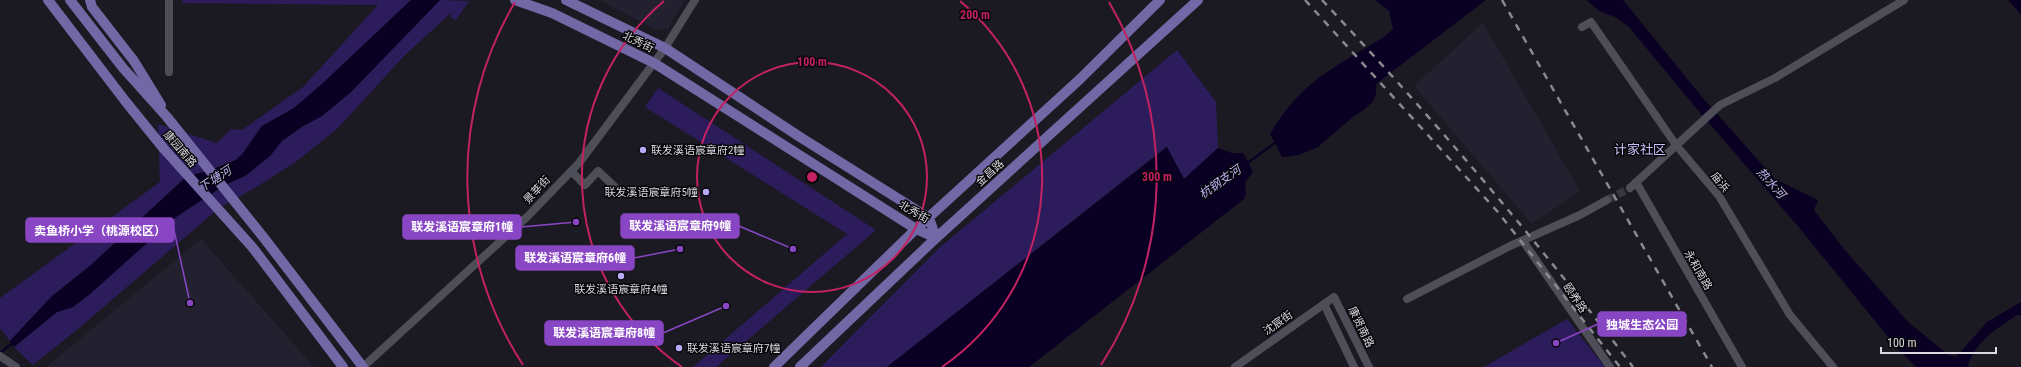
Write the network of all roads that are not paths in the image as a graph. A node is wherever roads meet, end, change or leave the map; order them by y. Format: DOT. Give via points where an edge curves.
graph roads {
  1 [pos="48,0"];
  2 [pos="70,0"];
  3 [pos="90,0"];
  4 [pos="169,0"];
  5 [pos="515,0"];
  6 [pos="566,0"];
  7 [pos="695,0"];
  8 [pos="1160,0"];
  9 [pos="1198,0"];
  10 [pos="1904,0"];
  11 [pos="1582,27"];
  12 [pos="665,48"];
  13 [pos="654,63"];
  14 [pos="169,72"];
  15 [pos="167,117"];
  16 [pos="1676,145"];
  17 [pos="571,171"];
  18 [pos="618,190"];
  19 [pos="1606,200"];
  20 [pos="929,218"];
  21 [pos="916,229"];
  22 [pos="936,238"];
  23 [pos="1523,240"];
  24 [pos="1334,297"];
  25 [pos="1407,300"];
  26 [pos="1324,304"];
  27 [pos="0,356"];
  28 [pos="16,367"];
  29 [pos="343,367"];
  30 [pos="363,367"];
  31 [pos="774,367"];
  32 [pos="800,367"];
  33 [pos="1235,367"];
  34 [pos="1354,367"];
  35 [pos="1369,367"];
  36 [pos="1610,367"];
  37 [pos="1742,367"];
  38 [pos="1833,367"];
  1 -- 29 [label="main road, 康园南路" via="126,102 187,176 253,248"];
  2 -- 15 [label="main road, 康园南路" via="123,68"];
  3 -- 15 [label="main road" via="92,7 138,67"];
  4 -- 14 [label="street"];
  5 -- 13 [label="main road, 北秀街" via="552,13"];
  6 -- 12 [label="main road, 北秀街"];
  7 -- 12 [label="street, 景莘街"];
  8 -- 20 [label="main road, 金昌路" via="1079,80"];
  9 -- 22 [label="main road, 金昌路"];
  10 -- 16 [label="street" via="1775,78 1720,105"];
  11 -- 16 [label="street, 庙浜" via="1591,22"];
  12 -- 13 [label="street, 景莘街"];
  12 -- 20 [label="main road, 北秀街"];
  13 -- 17 [label="street, 景莘街"];
  13 -- 21 [label="main road, 北秀街"];
  15 -- 30 [label="main road, 康园南路"];
  16 -- 37 [label="street, 永和南路" via="1633,185"];
  16 -- 38 [label="street, 庙浜" via="1719,196 1790,315"];
  17 -- 18 [label="street" via="585,185 598,171"];
  17 -- 30 [label="street, 景莘街" via="523,221"];
  19 -- 23 [label="street"];
  20 -- 21 [label="main road, 金昌路"];
  20 -- 22 [label="main road, 北秀街"];
  21 -- 22 [label="main road, 北秀街"];
  21 -- 31 [label="main road, 金昌路"];
  22 -- 32 [label="main road, 金昌路"];
  23 -- 25 [label="street"];
  23 -- 36 [label="street, 颐养路"];
  24 -- 26 [label="street, 沈宸街"];
  24 -- 35 [label="street, 康贤南路"];
  26 -- 33 [label="street, 沈宸街"];
  26 -- 34 [label="street"];
  27 -- 28 [label="street"];
}
